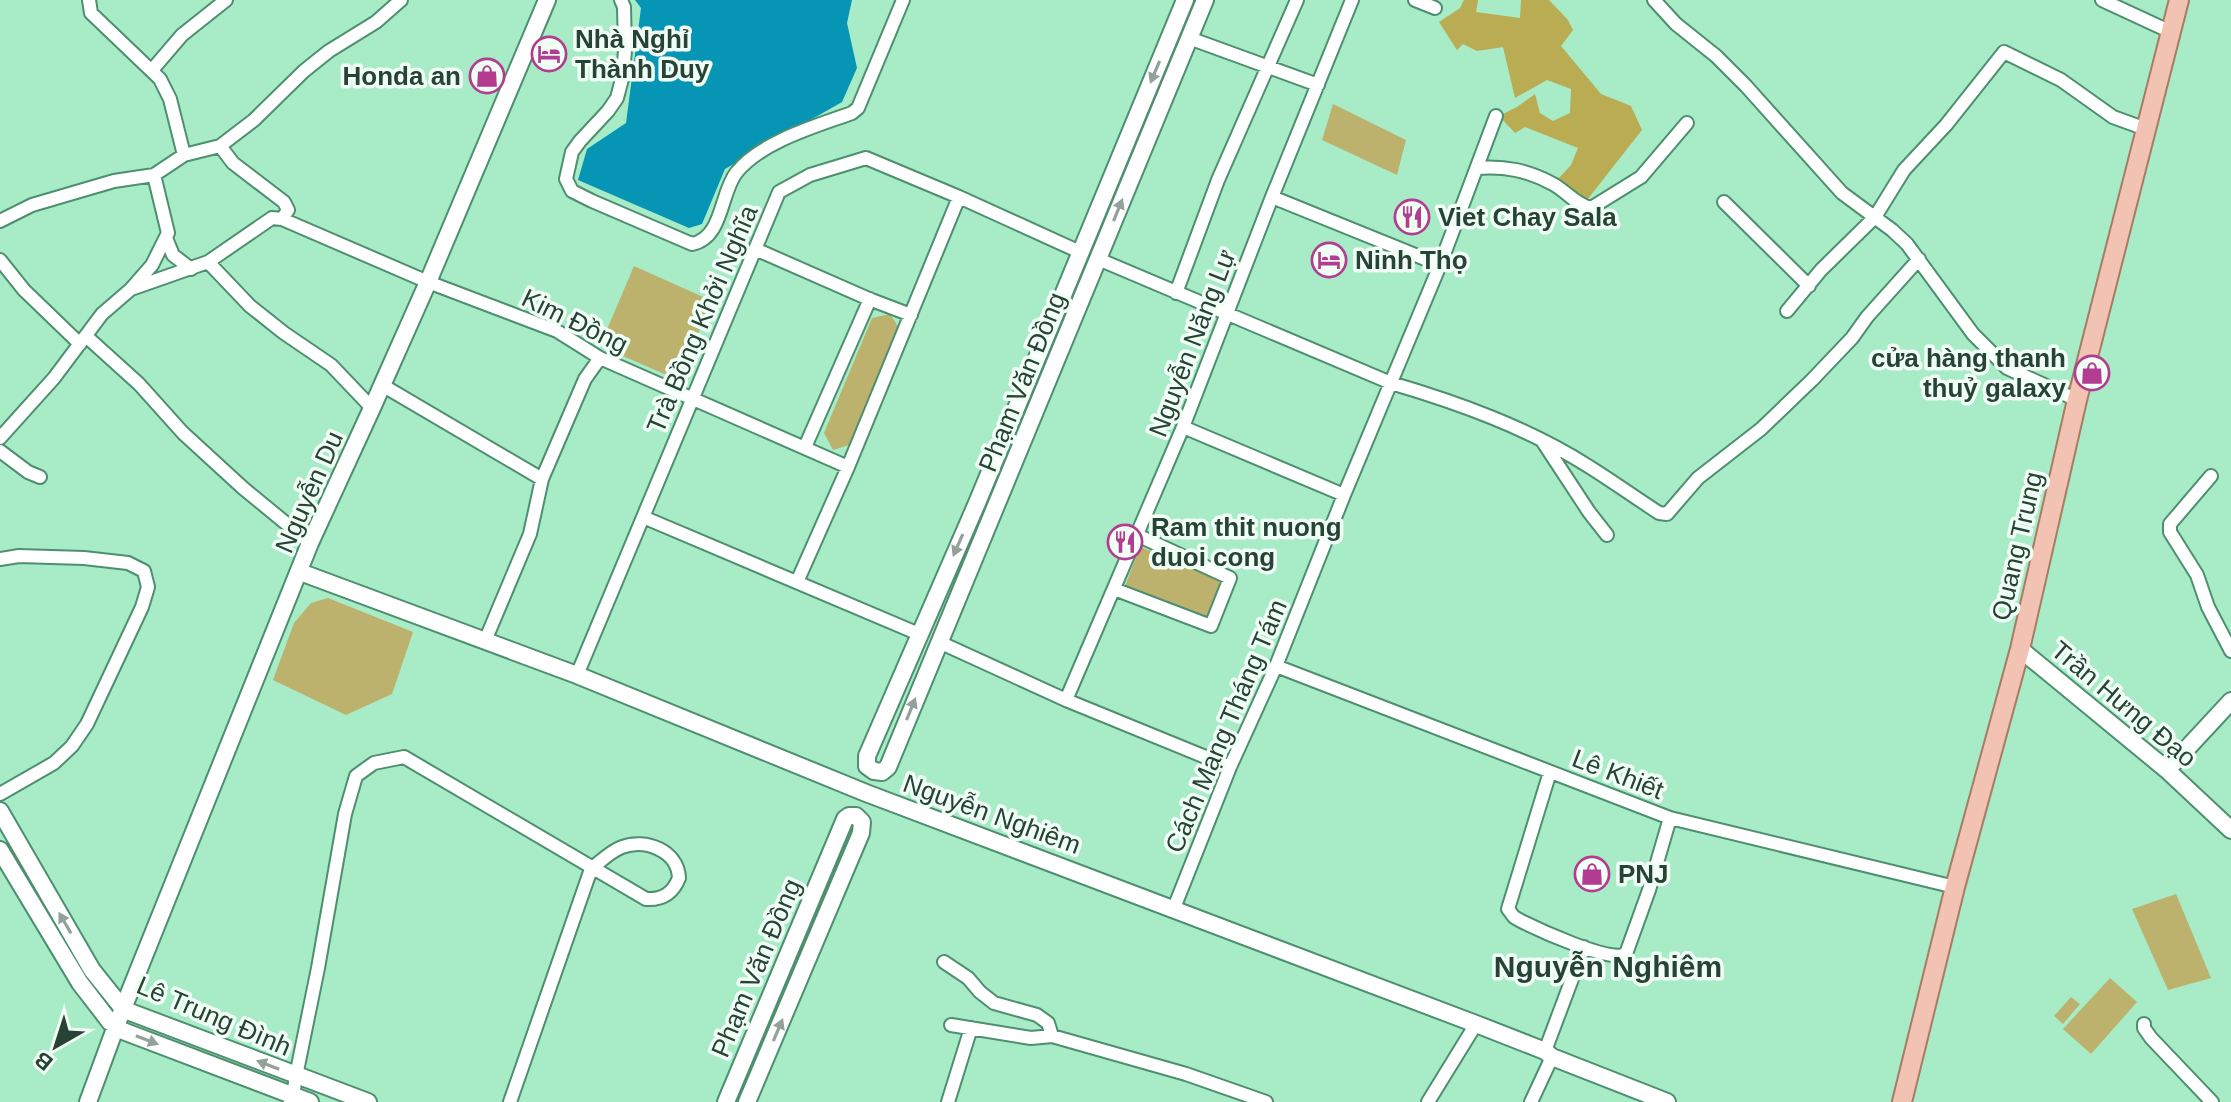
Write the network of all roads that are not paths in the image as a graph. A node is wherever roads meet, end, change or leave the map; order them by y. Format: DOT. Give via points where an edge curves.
graph roads {
  1 [pos="89,0"];
  2 [pos="226,0"];
  3 [pos="547,0"];
  4 [pos="621,0"];
  5 [pos="903,0"];
  6 [pos="1185,0"];
  7 [pos="1205,0"];
  8 [pos="1297,0"];
  9 [pos="1352,0"];
  10 [pos="1415,0"];
  11 [pos="1654,0"];
  12 [pos="2102,0"];
  13 [pos="2179,0"];
  14 [pos="397,2"];
  15 [pos="1435,8"];
  16 [pos="2171,32"];
  17 [pos="1189,38"];
  18 [pos="1269,67"];
  19 [pos="152,70"];
  20 [pos="1318,85"];
  21 [pos="1496,116"];
  22 [pos="1687,123"];
  23 [pos="2146,129"];
  24 [pos="220,146"];
  25 [pos="184,155"];
  26 [pos="1477,168"];
  27 [pos="154,175"];
  28 [pos="959,197"];
  29 [pos="1272,197"];
  30 [pos="1724,202"];
  31 [pos="1875,217"];
  32 [pos="282,219"];
  33 [pos="0,221"];
  34 [pos="166,238"];
  35 [pos="755,249"];
  36 [pos="1080,252"];
  37 [pos="1098,259"];
  38 [pos="1919,259"];
  39 [pos="0,260"];
  40 [pos="208,262"];
  41 [pos="1440,265"];
  42 [pos="191,269"];
  43 [pos="428,282"];
  44 [pos="1809,286"];
  45 [pos="131,289"];
  46 [pos="1176,293"];
  47 [pos="870,299"];
  48 [pos="1787,311"];
  49 [pos="1227,314"];
  50 [pos="911,315"];
  51 [pos="83,340"];
  52 [pos="600,358"];
  53 [pos="1391,383"];
  54 [pos="382,385"];
  55 [pos="692,399"];
  56 [pos="2077,400"];
  57 [pos="372,408"];
  58 [pos="1183,427"];
  59 [pos="0,438"];
  60 [pos="1542,441"];
  61 [pos="805,447"];
  62 [pos="0,451"];
  63 [pos="848,467"];
  64 [pos="2211,476"];
  65 [pos="40,477"];
  66 [pos="542,479"];
  67 [pos="1344,495"];
  68 [pos="977,503"];
  69 [pos="995,510"];
  70 [pos="643,517"];
  71 [pos="1137,535"];
  72 [pos="1607,535"];
  73 [pos="310,543"];
  74 [pos="0,559"];
  75 [pos="300,572"];
  76 [pos="797,582"];
  77 [pos="1114,589"];
  78 [pos="919,634"];
  79 [pos="485,641"];
  80 [pos="939,642"];
  81 [pos="2020,649"];
  82 [pos="2231,651"];
  83 [pos="1276,666"];
  84 [pos="577,675"];
  85 [pos="1066,700"];
  86 [pos="2231,701"];
  87 [pos="1230,767"];
  88 [pos="2167,770"];
  89 [pos="874,771"];
  90 [pos="1550,772"];
  91 [pos="866,793"];
  92 [pos="0,794"];
  93 [pos="0,811"];
  94 [pos="856,816"];
  95 [pos="1670,818"];
  96 [pos="2231,830"];
  97 [pos="0,850"];
  98 [pos="591,869"];
  99 [pos="1955,887"];
  100 [pos="1174,908"];
  101 [pos="1584,947"];
  102 [pos="944,962"];
  103 [pos="124,1008"];
  104 [pos="1476,1024"];
  105 [pos="2144,1024"];
  106 [pos="951,1025"];
  107 [pos="116,1026"];
  108 [pos="971,1028"];
  109 [pos="1052,1036"];
  110 [pos="1548,1054"];
  111 [pos="296,1076"];
  112 [pos="292,1099"];
  113 [pos="88,1102"];
  114 [pos="310,1102"];
  115 [pos="368,1102"];
  116 [pos="510,1102"];
  117 [pos="726,1102"];
  118 [pos="747,1102"];
  119 [pos="948,1102"];
  120 [pos="1266,1102"];
  121 [pos="1428,1102"];
  122 [pos="1531,1102"];
  123 [pos="1667,1102"];
  124 [pos="1902,1102"];
  125 [pos="2212,1102"];
  1 -- 19 [label="street" via="91,13"];
  2 -- 19 [label="street" via="182,35"];
  3 -- 43 [label="street, Nguyễn Du"];
  4 -- 5 [label="street" via="625,50 617,98 572,152 566,179 572,191 592,201 696,244 711,233 734,175 749,158 858,108"];
  6 -- 36 [label="street, Phạm Văn Đồng, one-way"];
  7 -- 17 [label="street, Phạm Văn Đồng"];
  8 -- 18 [label="street"];
  9 -- 20 [label="street, Nguyễn Năng Lự"];
  10 -- 15 [label="street"];
  11 -- 31 [label="street" via="1746,86 1842,193"];
  12 -- 16 [label="street"];
  13 -- 16 [label="main road, Quang Trung"];
  14 -- 24 [label="street" via="304,71"];
  16 -- 23 [label="main road, Quang Trung"];
  17 -- 18 [label="street"];
  37 -- 17 [label="street, Phạm Văn Đồng, one-way"];
  18 -- 20 [label="street"];
  18 -- 46 [label="street" via="1218,180"];
  19 -- 25 [label="street" via="170,99"];
  20 -- 29 [label="street, Nguyễn Năng Lự"];
  21 -- 26 [label="street, Cách Mạng Tháng Tám"];
  22 -- 26 [label="street" via="1641,177 1591,208 1552,183 1516,169"];
  23 -- 31 [label="street" via="2113,117 2061,80 2004,52 1904,170"];
  23 -- 56 [label="main road, Quang Trung"];
  24 -- 25 [label="street"];
  24 -- 32 [label="street" via="233,163 284,202 288,210"];
  25 -- 27 [label="street"];
  26 -- 41 [label="street, Cách Mạng Tháng Tám"];
  27 -- 33 [label="street" via="32,205"];
  27 -- 34 [label="street"];
  28 -- 35 [label="street, Trà Bồng Khởi Nghĩa" via="866,158 810,175 779,192"];
  28 -- 36 [label="street, Trà Bồng Khởi Nghĩa"];
  28 -- 50 [label="street"];
  29 -- 41 [label="street"];
  29 -- 49 [label="street, Nguyễn Năng Lự"];
  30 -- 44 [label="street"];
  31 -- 38 [label="street"];
  31 -- 44 [label="street"];
  32 -- 40 [label="street" via="272,218"];
  32 -- 43 [label="street, Kim Đồng"];
  34 -- 42 [label="street" via="173,255"];
  34 -- 45 [label="street"];
  35 -- 47 [label="street"];
  35 -- 55 [label="street, Trà Bồng Khởi Nghĩa"];
  36 -- 37 [label="street"];
  36 -- 68 [label="street, Phạm Văn Đồng"];
  37 -- 46 [label="street"];
  37 -- 69 [label="street, Phạm Văn Đồng"];
  38 -- 56 [label="street" via="1973,334 2007,368"];
  38 -- 60 [label="street" via="1812,380 1698,478 1667,514"];
  39 -- 51 [label="street" via="24,290"];
  40 -- 42 [label="street"];
  40 -- 57 [label="street" via="250,306 331,365"];
  41 -- 53 [label="street, Cách Mạng Tháng Tám"];
  42 -- 45 [label="street"];
  43 -- 52 [label="street, Kim Đồng" via="557,331"];
  43 -- 54 [label="street, Nguyễn Du"];
  44 -- 48 [label="street"];
  45 -- 51 [label="street"];
  46 -- 49 [label="street"];
  47 -- 50 [label="street"];
  47 -- 61 [label="street"];
  49 -- 53 [label="street"];
  49 -- 58 [label="street, Nguyễn Năng Lự"];
  50 -- 63 [label="street"];
  51 -- 59 [label="street"];
  51 -- 73 [label="street" via="139,384 183,433"];
  52 -- 55 [label="street, Kim Đồng"];
  52 -- 66 [label="street" via="585,379"];
  53 -- 60 [label="street"];
  53 -- 67 [label="street, Cách Mạng Tháng Tám"];
  54 -- 57 [label="street, Nguyễn Du"];
  54 -- 66 [label="street"];
  55 -- 61 [label="street, Kim Đồng"];
  55 -- 70 [label="street, Trà Bồng Khởi Nghĩa"];
  56 -- 81 [label="main road, Quang Trung"];
  57 -- 73 [label="street, Nguyễn Du"];
  58 -- 67 [label="street"];
  58 -- 71 [label="street, Nguyễn Năng Lự"];
  60 -- 72 [label="street"];
  61 -- 63 [label="street, Kim Đồng"];
  62 -- 65 [label="street"];
  63 -- 76 [label="street"];
  64 -- 82 [label="street" via="2170,524 2170,532 2197,575"];
  66 -- 79 [label="street" via="530,534"];
  67 -- 83 [label="street, Cách Mạng Tháng Tám"];
  68 -- 69 [label="street"];
  68 -- 78 [label="street, Phạm Văn Đồng, one-way"];
  69 -- 80 [label="street, Phạm Văn Đồng"];
  70 -- 76 [label="street"];
  70 -- 84 [label="street, Trà Bồng Khởi Nghĩa"];
  71 -- 77 [label="street, Nguyễn Năng Lự"];
  71 -- 77 [label="street" via="1230,578 1211,626"];
  73 -- 75 [label="street, Nguyễn Du"];
  74 -- 92 [label="street" via="128,563 144,571 148,587 87,724 72,746 54,763"];
  75 -- 79 [label="street, Nguyễn Nghiêm"];
  75 -- 103 [label="street, Nguyễn Du"];
  76 -- 78 [label="street"];
  77 -- 85 [label="street, Nguyễn Năng Lự"];
  78 -- 80 [label="street"];
  78 -- 89 [label="street, Phạm Văn Đồng" via="867,756 867,766"];
  79 -- 84 [label="street, Nguyễn Nghiêm"];
  80 -- 85 [label="street"];
  89 -- 80 [label="street, Phạm Văn Đồng, one-way" via="888,767"];
  81 -- 88 [label="street, Trần Hưng Đạo"];
  81 -- 99 [label="main road, Quang Trung"];
  83 -- 87 [label="street, Cách Mạng Tháng Tám"];
  83 -- 90 [label="street, Lê Khiết"];
  84 -- 91 [label="street, Nguyễn Nghiêm"];
  85 -- 87 [label="street"];
  86 -- 88 [label="street"];
  87 -- 100 [label="street, Cách Mạng Tháng Tám"];
  88 -- 96 [label="street, Trần Hưng Đạo"];
  89 -- 91 [label="street, Phạm Văn Đồng"];
  90 -- 95 [label="street, Lê Khiết"];
  90 -- 101 [label="street" via="1508,909 1521,921"];
  91 -- 94 [label="street, Phạm Văn Đồng"];
  91 -- 100 [label="street, Nguyễn Nghiêm"];
  103 -- 93 [label="street, Lê Trung Đình, one-way" via="92,970"];
  94 -- 117 [label="street, Phạm Văn Đồng" via="845,819"];
  118 -- 94 [label="street, Phạm Văn Đồng, one-way" via="861,833 862,822"];
  95 -- 99 [label="street, Lê Khiết"];
  95 -- 101 [label="street" via="1627,951 1616,957"];
  97 -- 107 [label="street, Lê Trung Đình" via="80,983"];
  98 -- 98 [label="street" via="654,900 668,895 679,878 671,857 640,843 619,848"];
  98 -- 111 [label="street" via="404,757 374,763 356,776 345,814"];
  98 -- 116 [label="street"];
  99 -- 124 [label="main road, Quang Trung"];
  100 -- 104 [label="street, Nguyễn Nghiêm"];
  101 -- 110 [label="street"];
  102 -- 109 [label="street" via="994,1003 1037,1015 1048,1023"];
  103 -- 107 [label="street, Nguyễn Du"];
  111 -- 103 [label="street, Lê Trung Đình, one-way"];
  104 -- 110 [label="street, Nguyễn Nghiêm"];
  104 -- 121 [label="street"];
  105 -- 125 [label="street"];
  106 -- 108 [label="street"];
  107 -- 112 [label="street, Lê Trung Đình, one-way"];
  107 -- 113 [label="street"];
  108 -- 109 [label="street" via="1031,1038"];
  108 -- 119 [label="street"];
  109 -- 120 [label="street"];
  110 -- 122 [label="street"];
  110 -- 123 [label="street, Nguyễn Nghiêm"];
  111 -- 112 [label="street"];
  111 -- 115 [label="street, Lê Trung Đình"];
  112 -- 114 [label="street, Lê Trung Đình"];
}
